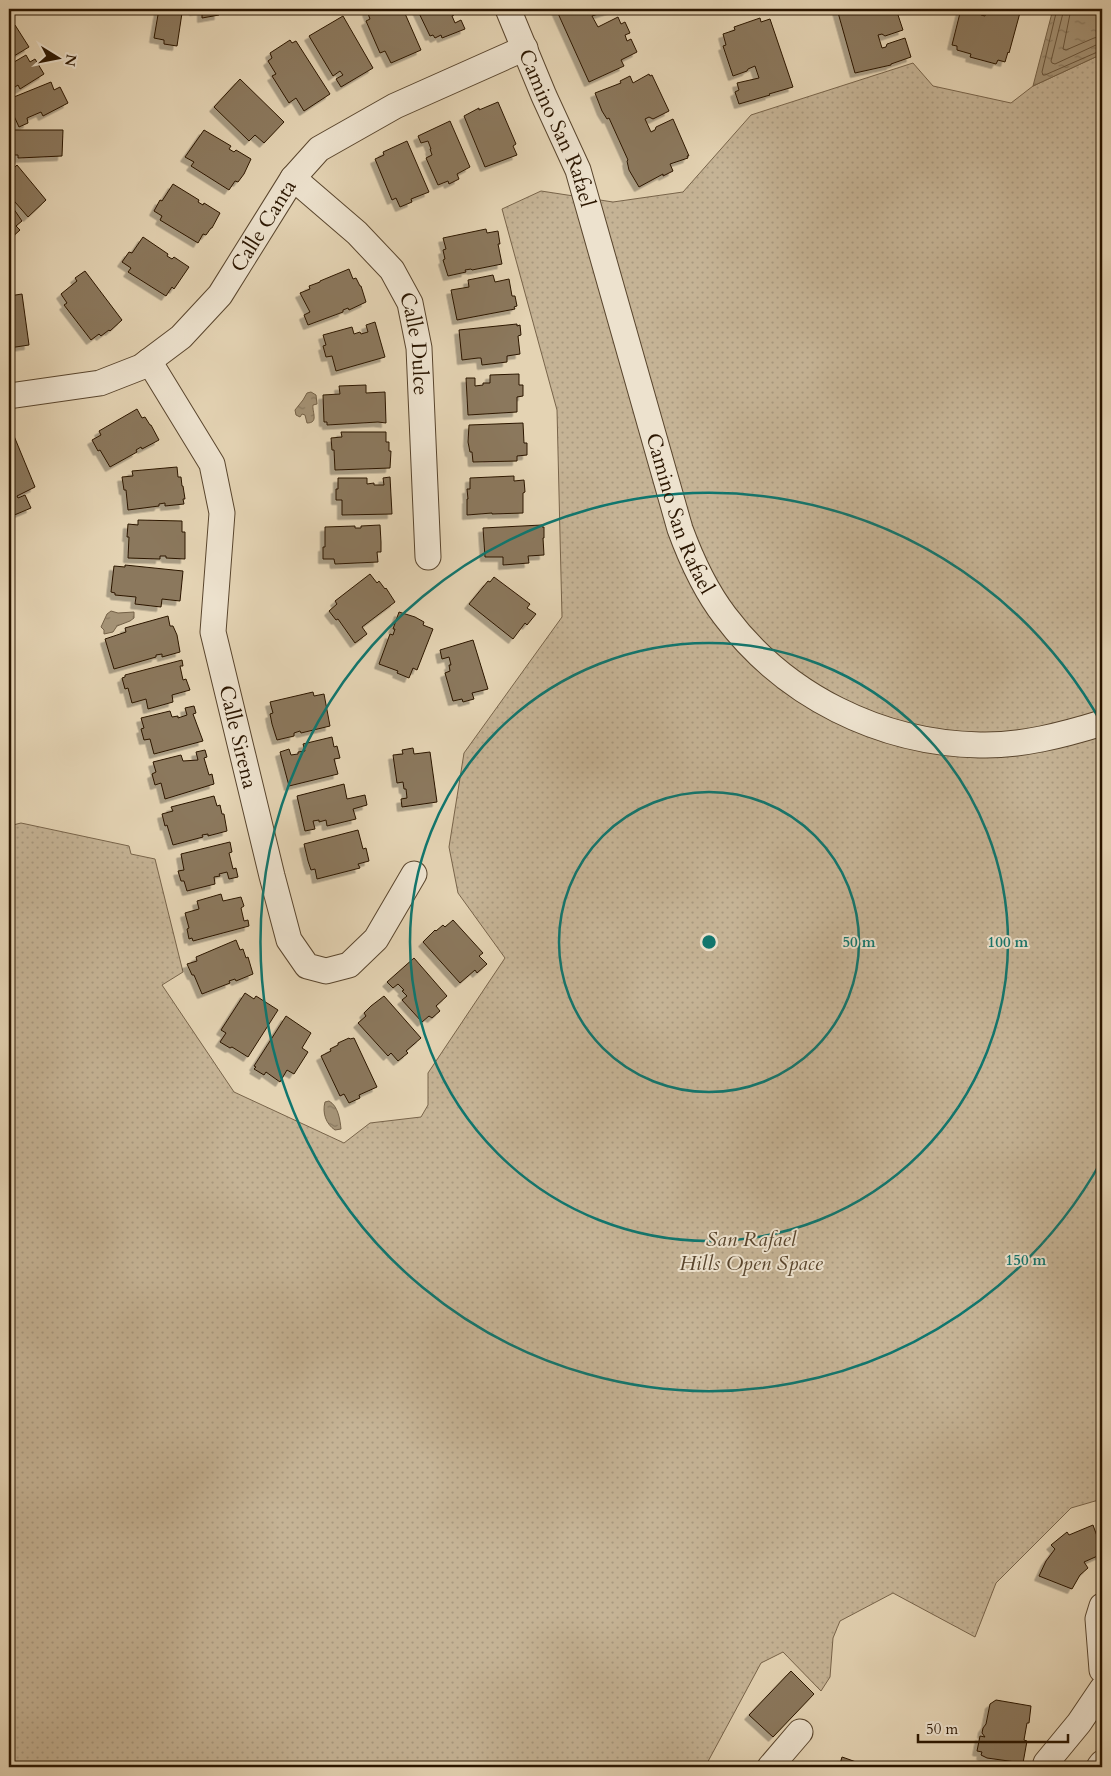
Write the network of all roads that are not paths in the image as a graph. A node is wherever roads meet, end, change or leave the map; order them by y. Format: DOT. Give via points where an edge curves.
graph roads {
  1 [pos="508,9"];
  2 [pos="525,48"];
  3 [pos="293,178"];
  4 [pos="149,361"];
  5 [pos="9,396"];
  6 [pos="428,557"];
  7 [pos="1102,723"];
  8 [pos="414,874"];
  9 [pos="1102,1606"];
  10 [pos="1102,1670"];
  11 [pos="1102,1689"];
  12 [pos="800,1732"];
  13 [pos="1102,1763"];
  14 [pos="770,1767"];
  15 [pos="1045,1767"];
  16 [pos="1099,1767"];
  1 -- 2 [label="street, Camino San Rafael"];
  2 -- 3 [label="street, Calle Canta" via="395,106 319,149"];
  2 -- 7 [label="street, Camino San Rafael" via="578,170 680,529 705,584 725,616 776,671 804,692 864,723 904,735 927,741 981,745 1022,742"];
  3 -- 4 [label="street, Calle Canta" via="220,295 181,337"];
  3 -- 6 [label="street, Calle Dulce" via="356,232 392,270 410,302 419,348"];
  4 -- 5 [label="street, Calle Canta" via="142,367 100,383"];
  4 -- 8 [label="street, Calle Sirena" via="212,464 222,513 213,632 289,940 307,966 326,971 349,965 376,939"];
  9 -- 10 [label="street" via="1098,1619"];
  11 -- 15 [label="street"];
  12 -- 14 [label="street"];
  13 -- 16 [label="street"];
}
